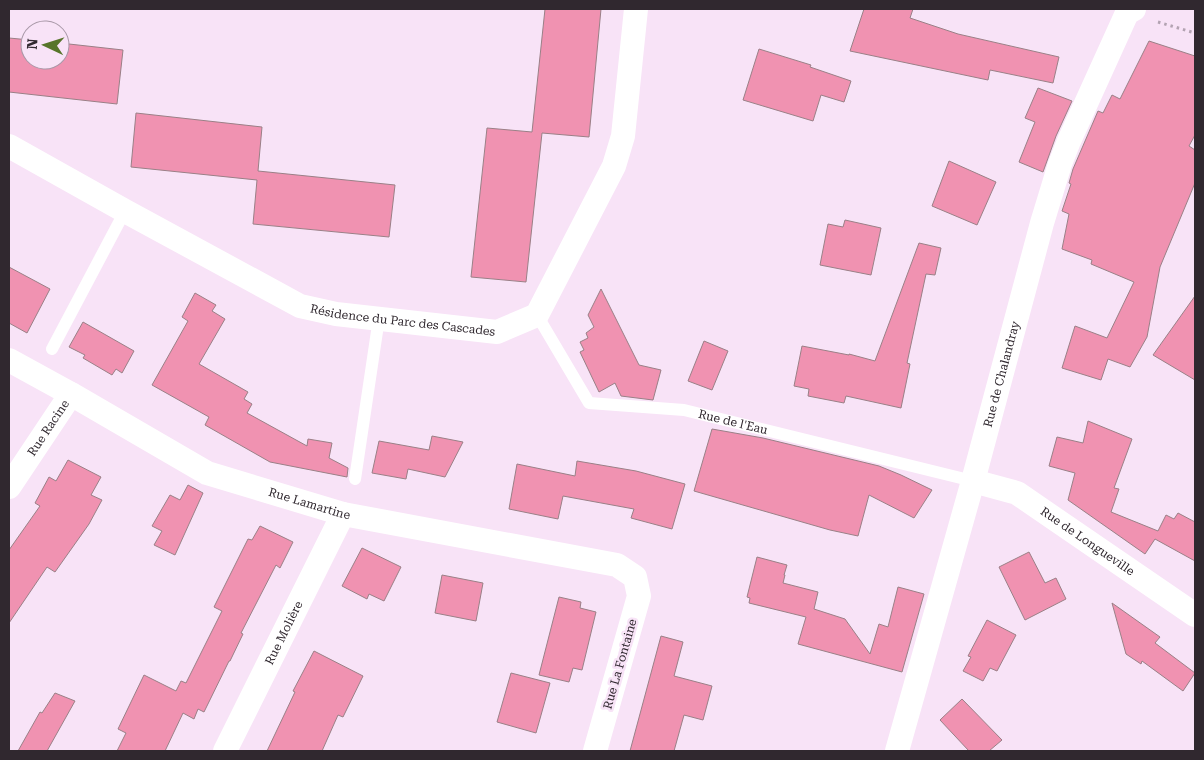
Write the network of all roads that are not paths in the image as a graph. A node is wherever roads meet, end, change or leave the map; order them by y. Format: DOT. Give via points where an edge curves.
graph roads {
  1 [pos="636,9"];
  2 [pos="1124,10"];
  3 [pos="9,146"];
  4 [pos="125,211"];
  5 [pos="537,315"];
  6 [pos="379,318"];
  7 [pos="52,348"];
  8 [pos="9,360"];
  9 [pos="71,394"];
  10 [pos="355,479"];
  11 [pos="973,480"];
  12 [pos="9,487"];
  13 [pos="344,514"];
  14 [pos="635,577"];
  15 [pos="1195,615"];
  16 [pos="900,749"];
  17 [pos="226,751"];
  18 [pos="595,751"];
  1 -- 5 [label="street" via="623,136 614,166"];
  2 -- 11 [label="street, Rue de Chalandray" via="1060,164"];
  3 -- 4 [label="street, Résidence du Parc des Cascades"];
  4 -- 6 [label="street, Résidence du Parc des Cascades" via="300,306 336,314"];
  4 -- 7 [label="lane"];
  5 -- 6 [label="street, Résidence du Parc des Cascades" via="497,332"];
  5 -- 11 [label="lane, Rue de l'Eau" via="589,403 684,410"];
  6 -- 10 [label="lane"];
  8 -- 9 [label="street, Rue Lamartine"];
  9 -- 12 [label="street, Rue Racine"];
  9 -- 13 [label="street, Rue Lamartine" via="207,473"];
  11 -- 15 [label="street, Rue de Longueville" via="1017,493"];
  11 -- 16 [label="street, Rue de Chalandray"];
  13 -- 14 [label="street, Rue Lamartine" via="616,565"];
  13 -- 17 [label="street, Rue Molière"];
  14 -- 18 [label="street, Rue La Fontaine" via="639,596"];
}
